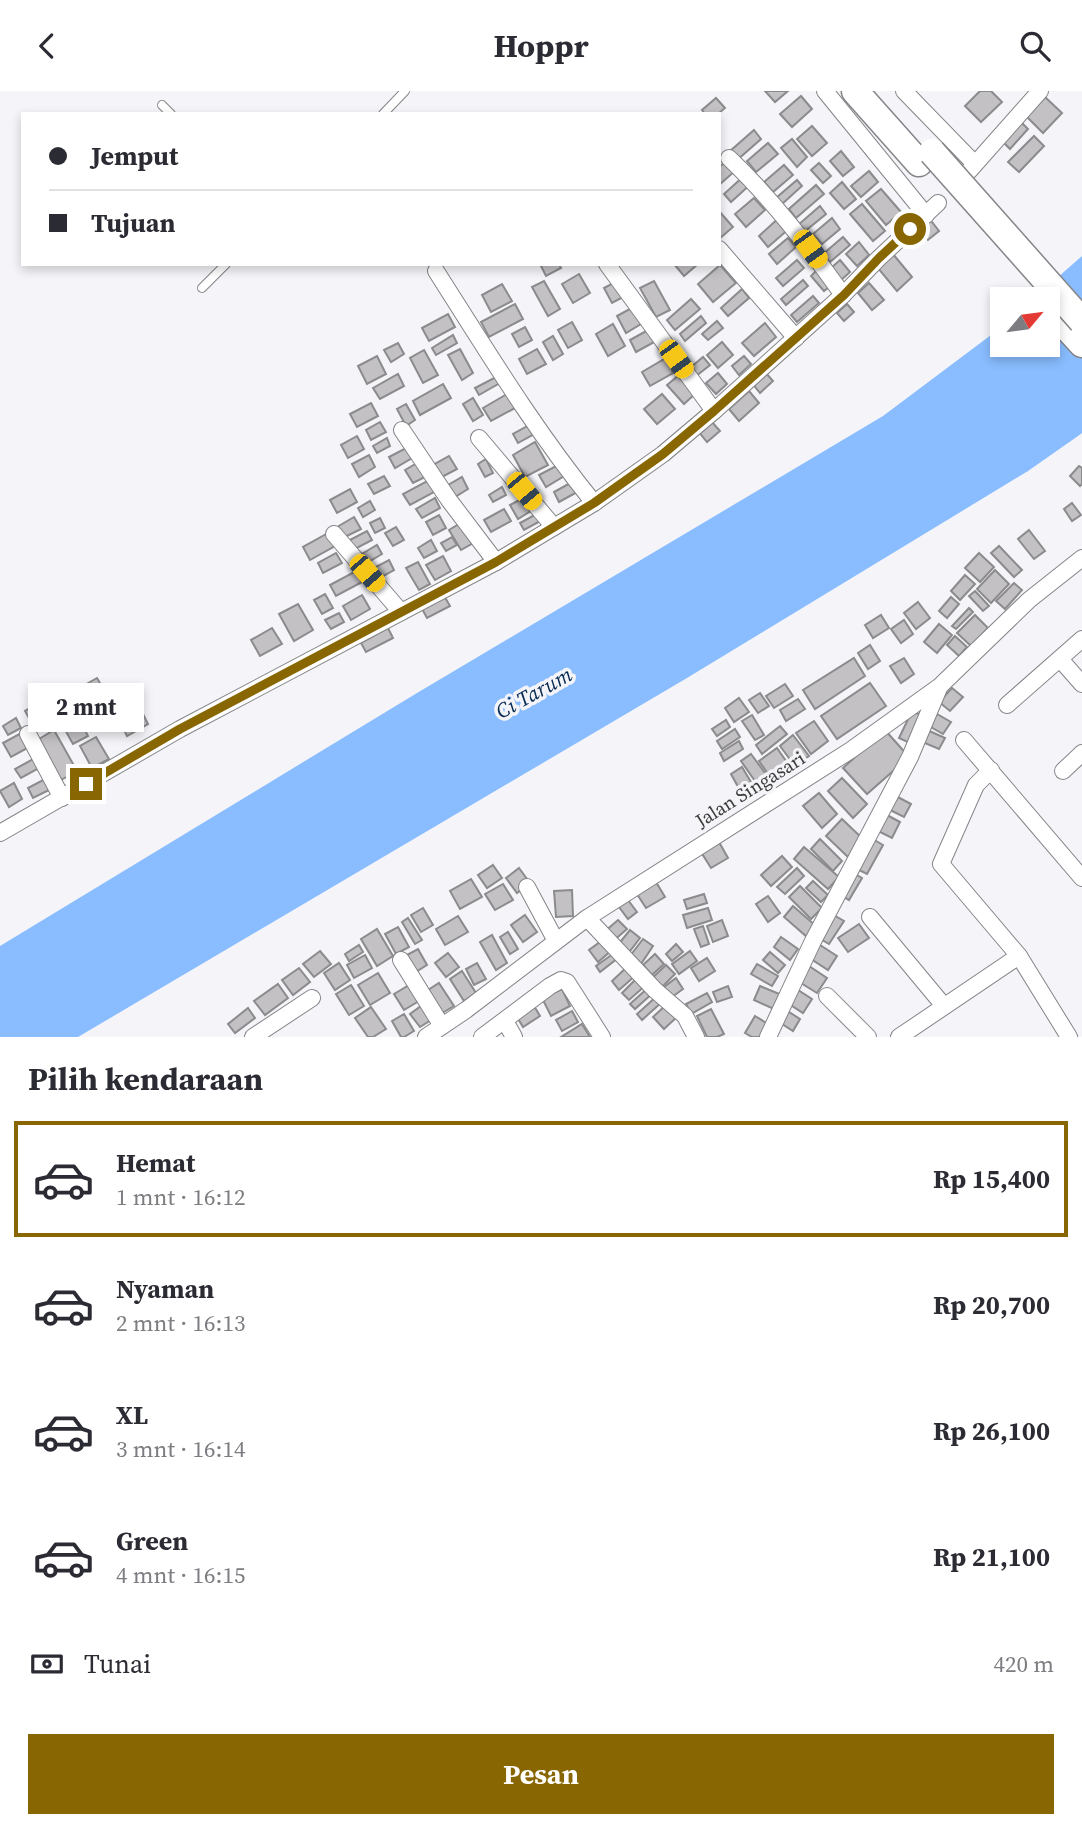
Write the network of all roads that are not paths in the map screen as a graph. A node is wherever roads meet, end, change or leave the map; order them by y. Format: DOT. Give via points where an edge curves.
graph roads {
  1 [pos="405,91"];
  2 [pos="825,91"];
  3 [pos="855,91"];
  4 [pos="877,91"];
  5 [pos="904,91"];
  6 [pos="1040,91"];
  7 [pos="162,105"];
  8 [pos="169,112"];
  9 [pos="385,112"];
  10 [pos="925,157"];
  11 [pos="729,158"];
  12 [pos="938,203"];
  13 [pos="926,215"];
  14 [pos="721,251"];
  15 [pos="224,266"];
  16 [pos="608,266"];
  17 [pos="436,271"];
  18 [pos="1032,287"];
  19 [pos="202,288"];
  20 [pos="844,295"];
  21 [pos="1060,320"];
  22 [pos="1082,321"];
  23 [pos="796,338"];
  24 [pos="1082,344"];
  25 [pos="714,411"];
  26 [pos="402,430"];
  27 [pos="479,438"];
  28 [pos="594,503"];
  29 [pos="554,527"];
  30 [pos="334,534"];
  31 [pos="1082,558"];
  32 [pos="496,562"];
  33 [pos="401,612"];
  34 [pos="1082,639"];
  35 [pos="1060,659"];
  36 [pos="1082,684"];
  37 [pos="940,686"];
  38 [pos="1007,705"];
  39 [pos="28,734"];
  40 [pos="964,740"];
  41 [pos="1082,753"];
  42 [pos="991,770"];
  43 [pos="1063,771"];
  44 [pos="62,798"];
  45 [pos="0,833"];
  46 [pos="1080,872"];
  47 [pos="527,887"];
  48 [pos="870,917"];
  49 [pos="587,918"];
  50 [pos="556,940"];
  51 [pos="1019,956"];
  52 [pos="401,960"];
  53 [pos="827,996"];
  54 [pos="312,998"];
  55 [pos="944,1006"];
  56 [pos="505,1021"];
  57 [pos="442,1025"];
  58 [pos="253,1037"];
  59 [pos="426,1037"];
  60 [pos="482,1037"];
  61 [pos="514,1037"];
  62 [pos="602,1037"];
  63 [pos="696,1037"];
  64 [pos="768,1037"];
  65 [pos="868,1037"];
  66 [pos="899,1037"];
  67 [pos="1069,1037"];
  1 -- 9 [label="lane"];
  2 -- 13 [label="street"];
  3 -- 10 [label="main road"];
  4 -- 10 [label="main road"];
  5 -- 6 [label="street" via="971,167"];
  7 -- 8 [label="lane"];
  10 -- 18 [label="main road"];
  10 -- 22 [label="main road, bridge"];
  11 -- 20 [label="street" via="797,233"];
  12 -- 13 [label="street"];
  13 -- 20 [label="street"];
  14 -- 23 [label="street"];
  15 -- 19 [label="lane"];
  16 -- 25 [label="street"];
  17 -- 28 [label="street" via="529,417"];
  20 -- 23 [label="street"];
  21 -- 24 [label="main road"];
  23 -- 25 [label="street"];
  25 -- 28 [label="street"];
  26 -- 32 [label="street"];
  27 -- 29 [label="street"];
  28 -- 29 [label="street"];
  29 -- 32 [label="street"];
  30 -- 33 [label="street"];
  31 -- 37 [label="street, Jalan Singasari" via="1029,600"];
  32 -- 33 [label="street"];
  33 -- 44 [label="street" via="180,729"];
  34 -- 35 [label="street"];
  35 -- 36 [label="street"];
  35 -- 38 [label="street"];
  37 -- 49 [label="street, Jalan Singasari" via="851,750"];
  37 -- 64 [label="street" via="910,757"];
  39 -- 44 [label="street"];
  40 -- 42 [label="street"];
  41 -- 43 [label="street"];
  42 -- 46 [label="street"];
  42 -- 51 [label="street" via="976,785 941,864"];
  44 -- 45 [label="street"];
  47 -- 50 [label="street"];
  48 -- 55 [label="street"];
  49 -- 50 [label="street, Jalan Singasari"];
  49 -- 63 [label="street" via="685,1016"];
  50 -- 57 [label="street, Jalan Singasari"];
  51 -- 55 [label="street"];
  51 -- 67 [label="street"];
  52 -- 57 [label="street"];
  53 -- 65 [label="street"];
  54 -- 58 [label="street"];
  55 -- 66 [label="street"];
  56 -- 60 [label="street"];
  56 -- 61 [label="street"];
  56 -- 62 [label="street" via="561,980 567,982"];
  57 -- 59 [label="street, Jalan Singasari"];
}
